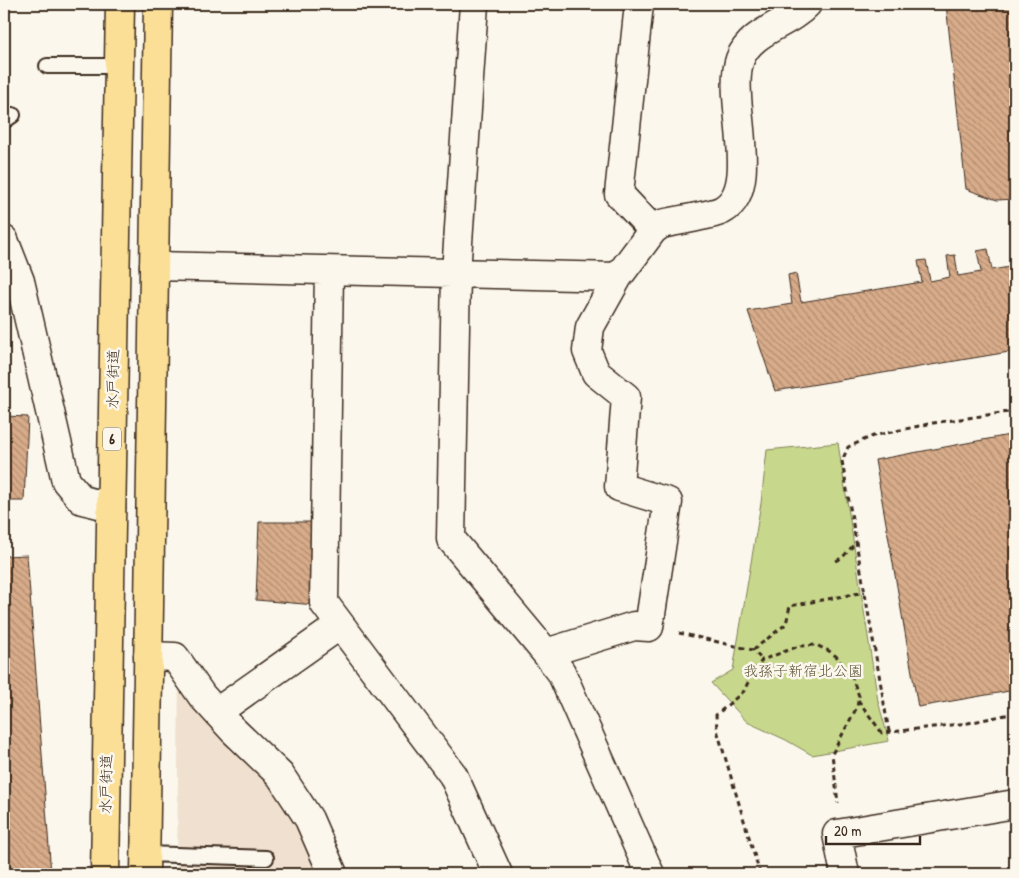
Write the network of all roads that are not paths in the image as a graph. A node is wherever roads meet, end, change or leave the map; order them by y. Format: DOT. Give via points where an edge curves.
graph roads {
  1 [pos="120,4"];
  2 [pos="158,4"];
  3 [pos="474,4"];
  4 [pos="639,4"];
  5 [pos="807,4"];
  6 [pos="47,66"];
  7 [pos="119,66"];
  8 [pos="653,230"];
  9 [pos="4,240"];
  10 [pos="154,266"];
  11 [pos="328,271"];
  12 [pos="456,273"];
  13 [pos="618,277"];
  14 [pos="111,507"];
  15 [pos="340,625"];
  16 [pos="546,653"];
  17 [pos="148,656"];
  18 [pos="217,712"];
  19 [pos="1015,804"];
  20 [pos="266,858"];
  21 [pos="145,864"];
  22 [pos="105,874"];
  23 [pos="334,874"];
  24 [pos="498,874"];
  25 [pos="650,874"];
  26 [pos="845,874"];
  1 -- 7 [label="highway, 水戸街道 / 6"];
  2 -- 10 [label="highway"];
  3 -- 12 [label="street"];
  4 -- 8 [label="street" via="618,194"];
  5 -- 8 [label="street" via="752,41 740,59 736,90 742,165 736,198 724,210 661,224"];
  6 -- 7 [label="lane"];
  7 -- 14 [label="highway, 水戸街道 / 6"];
  8 -- 13 [label="street"];
  9 -- 14 [label="street" via="20,281 66,481 82,500"];
  10 -- 11 [label="street"];
  10 -- 17 [label="highway"];
  11 -- 12 [label="street"];
  11 -- 15 [label="street" via="324,604"];
  12 -- 13 [label="street"];
  12 -- 16 [label="street" via="451,539"];
  13 -- 16 [label="street" via="590,327 588,351 596,373 626,397 619,487 668,502 649,627 634,626"];
  14 -- 22 [label="highway, 水戸街道 / 6"];
  15 -- 18 [label="street"];
  15 -- 24 [label="street" via="453,774"];
  16 -- 25 [label="street" via="561,672"];
  17 -- 18 [label="street" via="175,657"];
  17 -- 21 [label="highway"];
  18 -- 23 [label="street" via="280,775 309,819"];
  19 -- 26 [label="street" via="837,834"];
  20 -- 21 [label="lane"];
}
